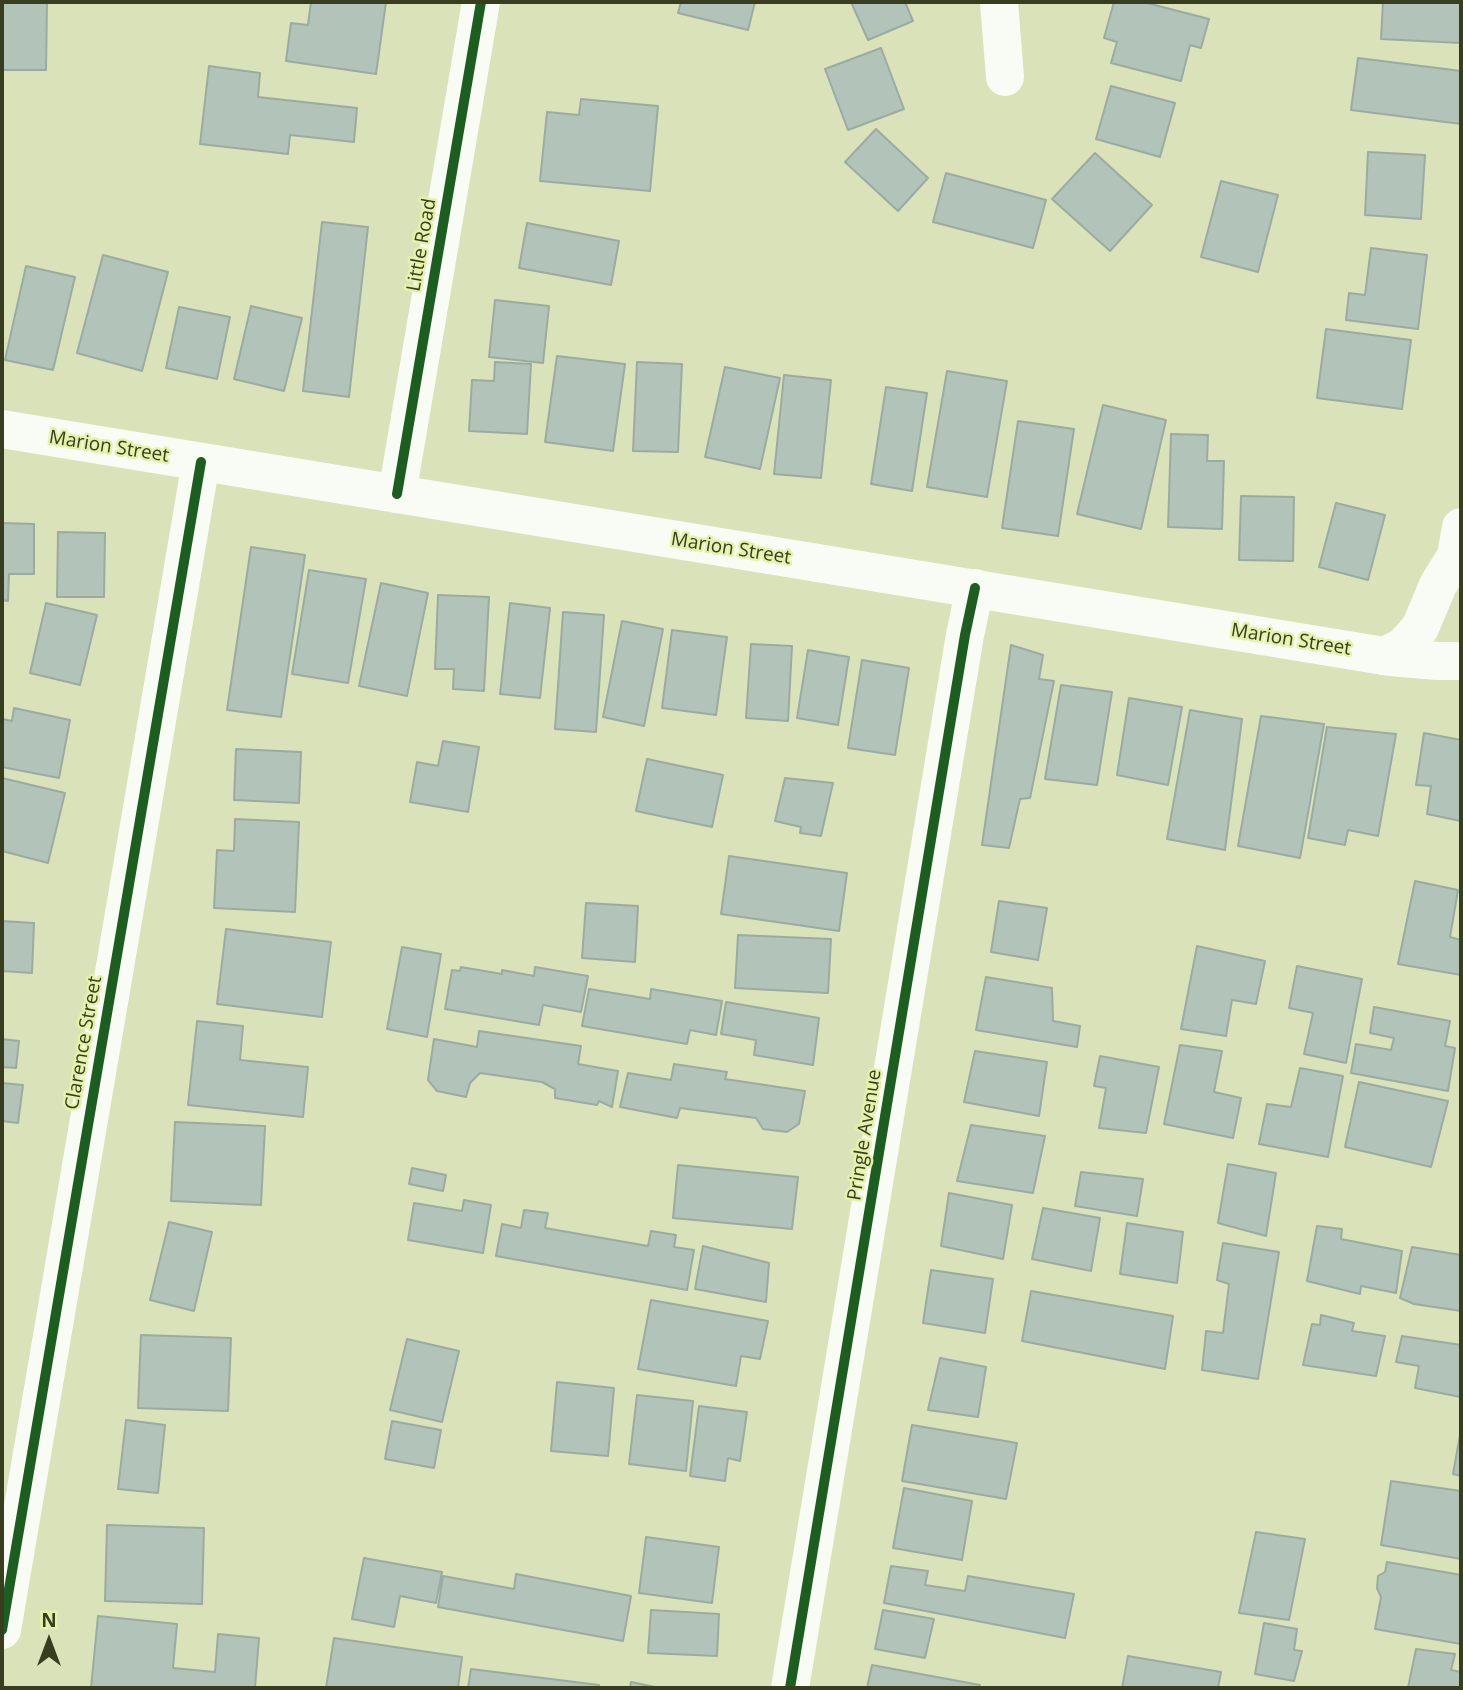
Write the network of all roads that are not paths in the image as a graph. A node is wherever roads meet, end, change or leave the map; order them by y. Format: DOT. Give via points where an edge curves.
graph roads {
  1 [pos="481,2"];
  2 [pos="999,2"];
  3 [pos="1005,77"];
  4 [pos="2,429"];
  5 [pos="201,462"];
  6 [pos="397,494"];
  7 [pos="1460,553"];
  8 [pos="975,589"];
  9 [pos="1384,656"];
  10 [pos="1461,661"];
  11 [pos="11,1519"];
  12 [pos="2,1630"];
  13 [pos="790,1688"];
  1 -- 6 [label="street, Little Road"];
  2 -- 3 [label="street"];
  4 -- 5 [label="street, Marion Street"];
  5 -- 6 [label="street, Marion Street"];
  5 -- 11 [label="street, Clarence Street"];
  6 -- 8 [label="street, Marion Street"];
  7 -- 9 [label="street" via="1438,585 1420,628 1403,647"];
  8 -- 9 [label="street, Marion Street"];
  8 -- 13 [label="street, Pringle Avenue"];
  9 -- 10 [label="street, Marion Street"];
  11 -- 12 [label="street, Clarence Street"];
}
